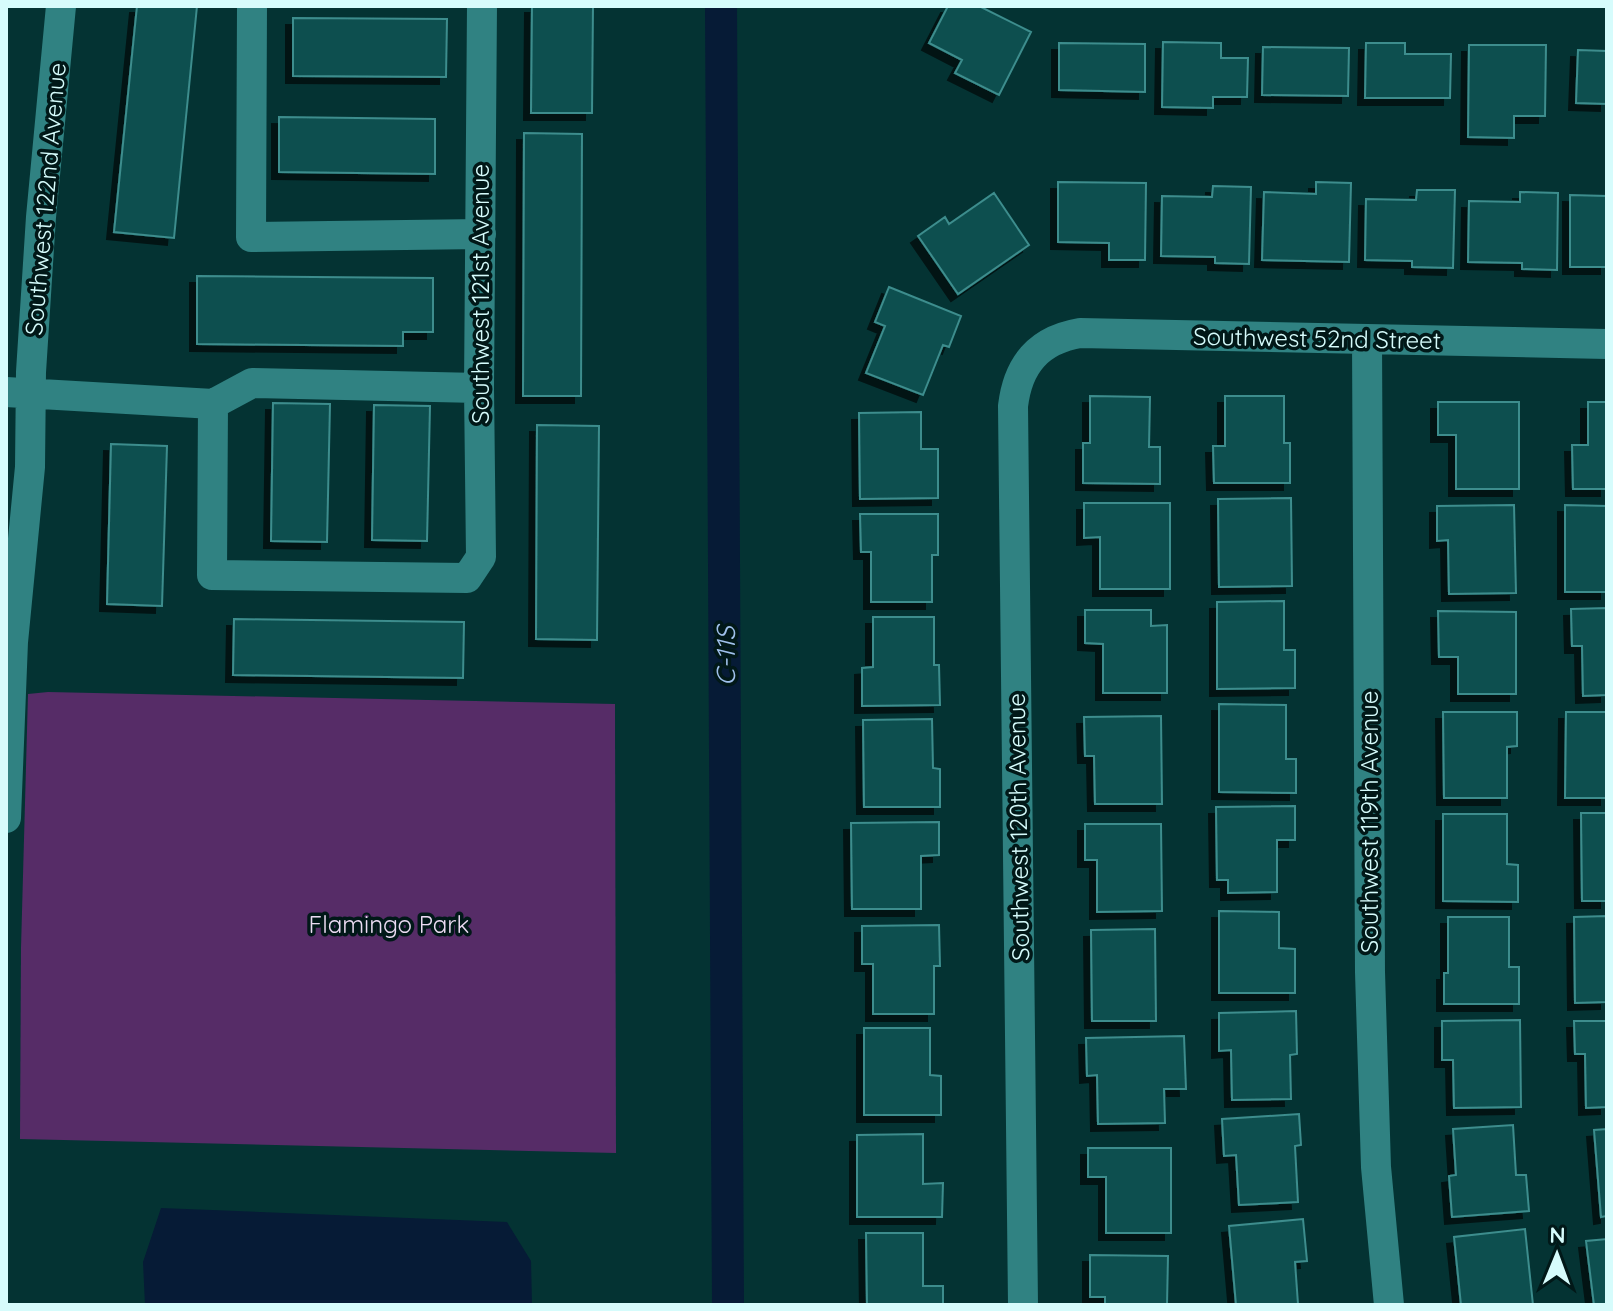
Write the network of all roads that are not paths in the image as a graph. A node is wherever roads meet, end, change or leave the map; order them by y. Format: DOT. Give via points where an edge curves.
graph roads {
  1 [pos="61,6"];
  2 [pos="252,6"];
  3 [pos="482,6"];
  4 [pos="481,234"];
  5 [pos="1367,339"];
  6 [pos="1607,344"];
  7 [pos="1034,355"];
  8 [pos="479,388"];
  9 [pos="18,392"];
  10 [pos="213,404"];
  11 [pos="6,818"];
  12 [pos="1023,1305"];
  13 [pos="1389,1305"];
  1 -- 9 [label="street, Southwest 122nd Avenue"];
  2 -- 4 [label="street" via="251,237"];
  3 -- 4 [label="street, Southwest 121st Avenue"];
  4 -- 8 [label="street, Southwest 121st Avenue"];
  5 -- 6 [label="street, Southwest 52nd Street"];
  5 -- 7 [label="street, Southwest 52nd Street" via="1080,333 1059,336"];
  5 -- 13 [label="street, Southwest 119th Avenue" via="1371,1016 1376,1167"];
  7 -- 12 [label="street, Southwest 120th Avenue" via="1015,386 1013,406"];
  8 -- 10 [label="street" via="252,383"];
  8 -- 10 [label="street, Southwest 121st Avenue" via="481,557 467,578 212,575"];
  9 -- 10 [label="street"];
  9 -- 11 [label="street" via="30,467 13,642"];
}
